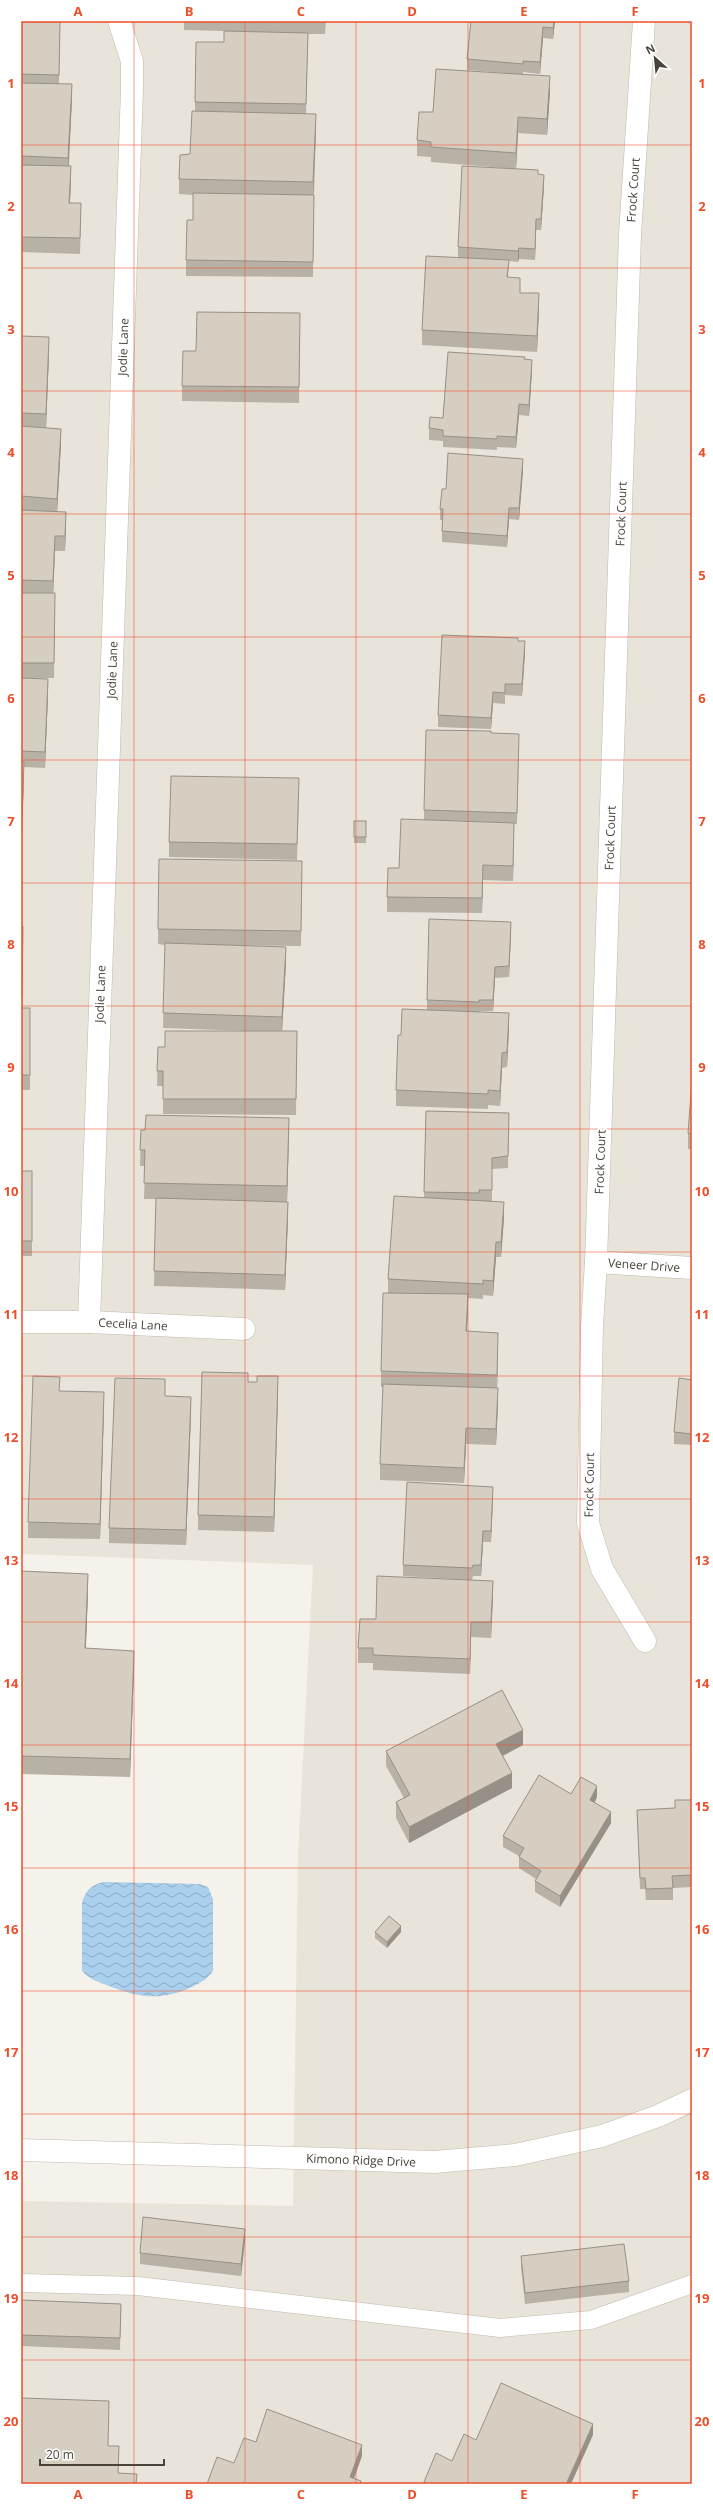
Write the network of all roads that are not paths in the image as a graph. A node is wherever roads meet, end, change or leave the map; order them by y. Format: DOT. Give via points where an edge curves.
graph roads {
  1 [pos="119,21"];
  2 [pos="644,21"];
  3 [pos="596,1262"];
  4 [pos="692,1268"];
  5 [pos="21,1322"];
  6 [pos="88,1322"];
  7 [pos="244,1329"];
  8 [pos="644,1641"];
  9 [pos="692,2100"];
  10 [pos="21,2150"];
  11 [pos="21,2283"];
  12 [pos="692,2284"];
  1 -- 6 [label="street, Jodie Lane" via="132,61 132,89"];
  2 -- 3 [label="street, Frock Court" via="630,234"];
  3 -- 4 [label="street, Veneer Drive"];
  3 -- 8 [label="street, Frock Court" via="592,1326 588,1523 602,1569"];
  5 -- 6 [label="street, Cecelia Lane"];
  6 -- 7 [label="street, Cecelia Lane"];
  9 -- 10 [label="street, Kimono Ridge Drive" via="658,2116 602,2136 515,2155 434,2162"];
  11 -- 12 [label="lane" via="138,2286 500,2328 591,2320"];
}
